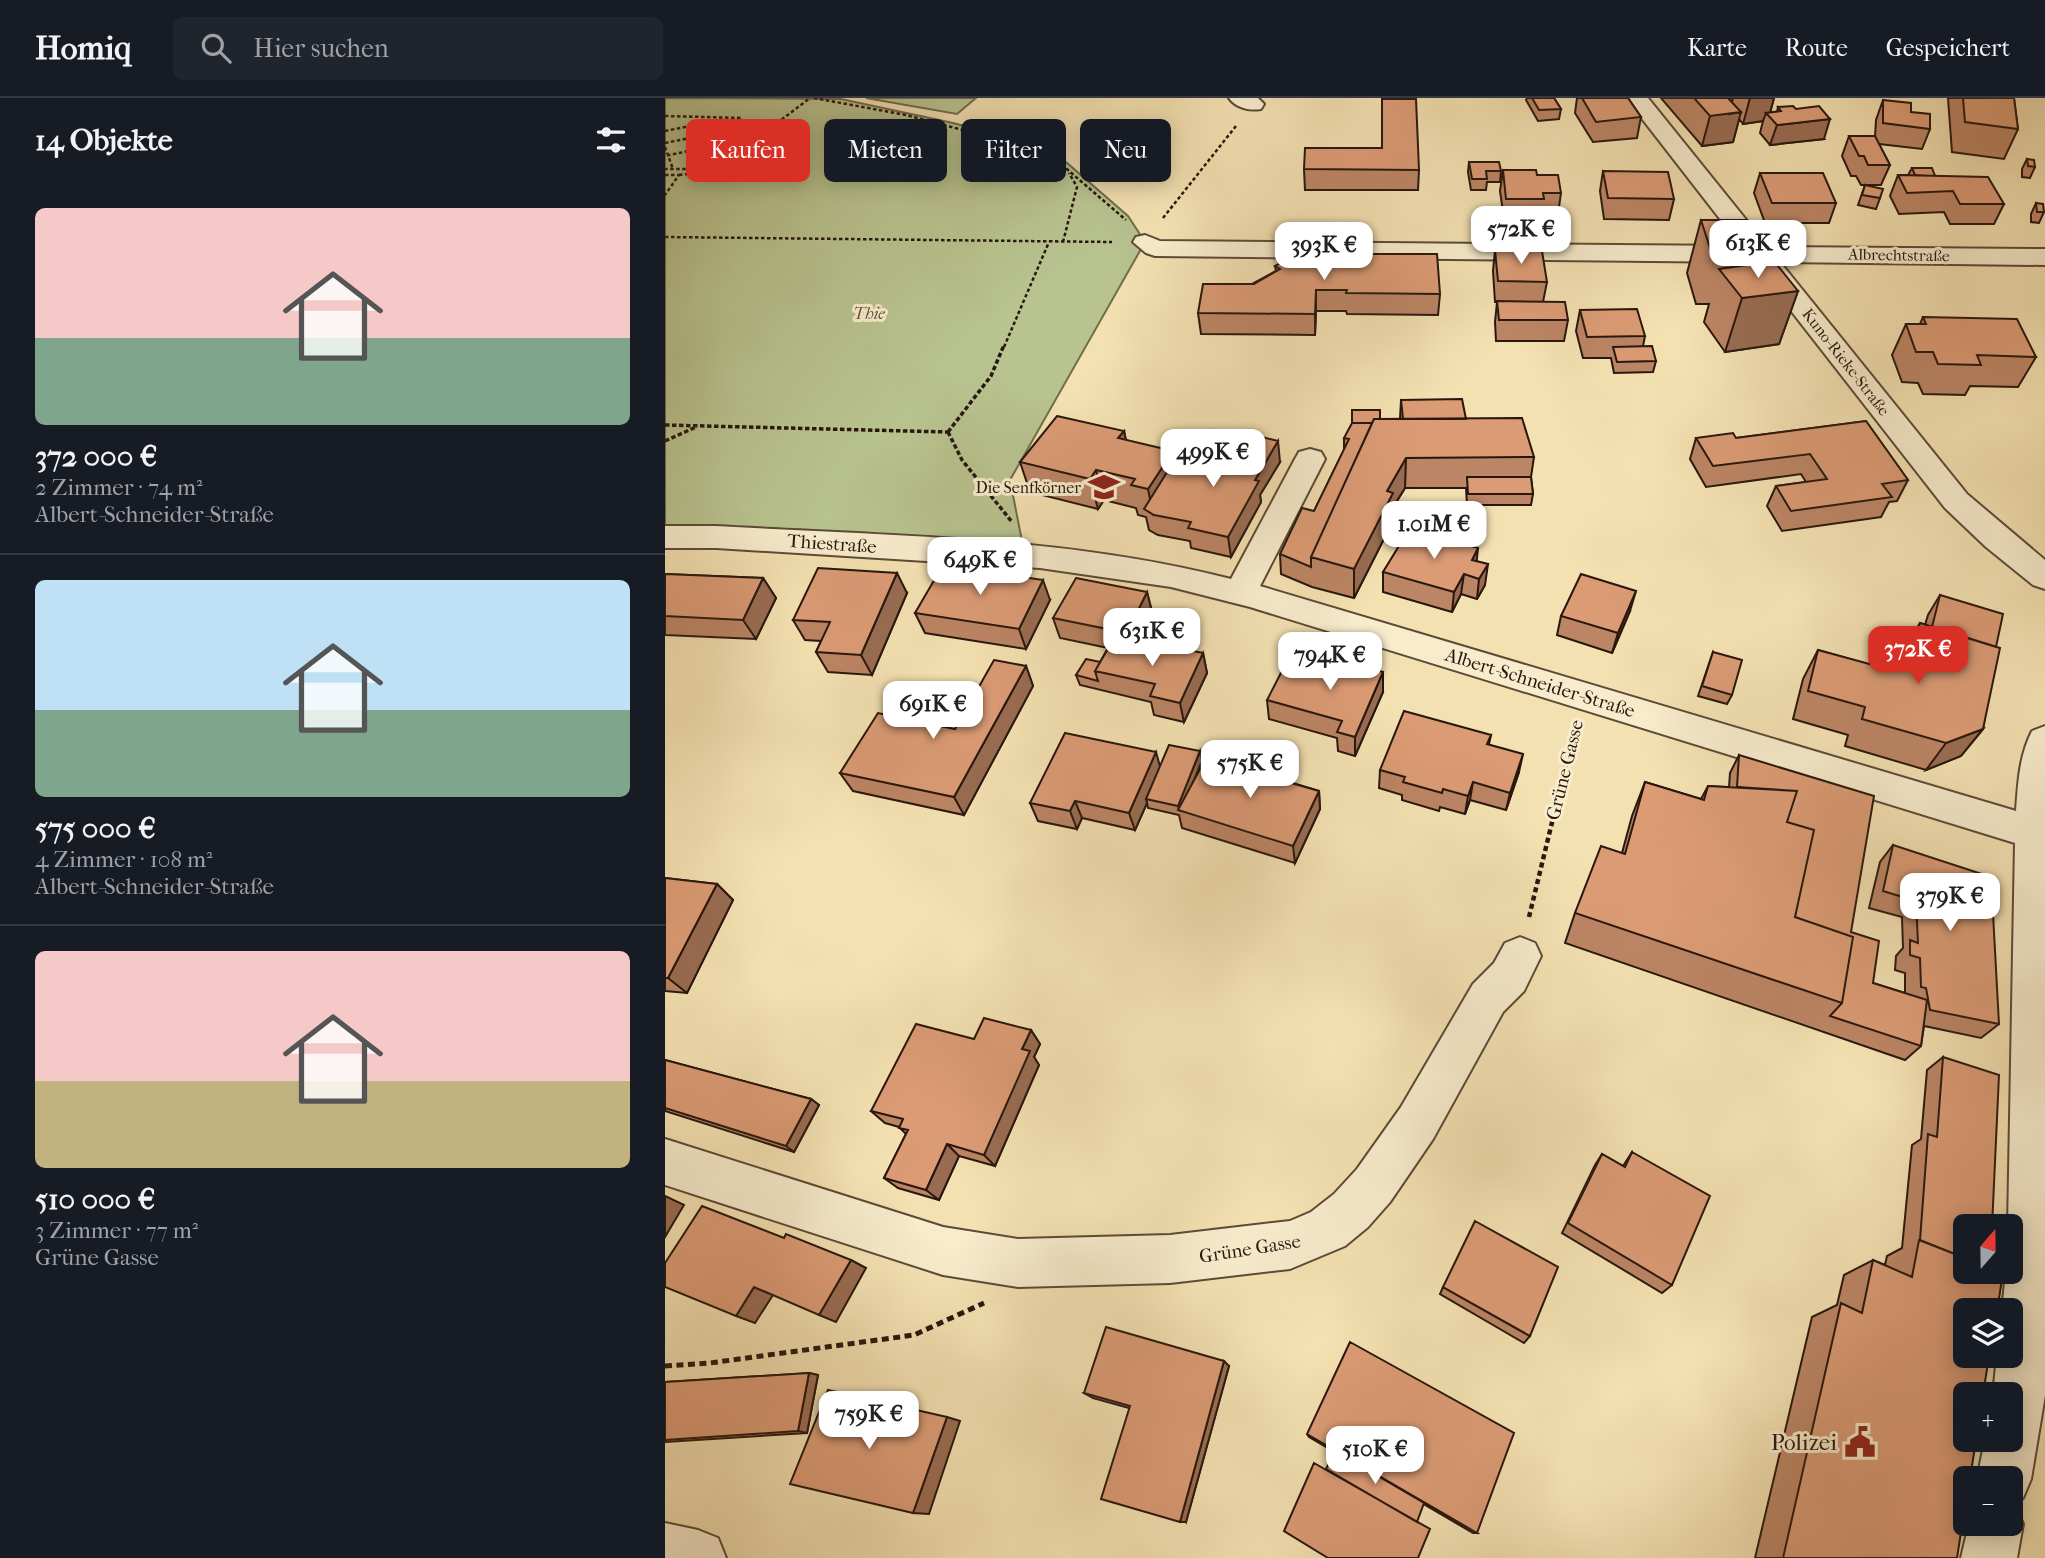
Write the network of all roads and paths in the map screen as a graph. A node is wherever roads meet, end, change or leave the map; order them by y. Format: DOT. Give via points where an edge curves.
graph roads {
  1 [pos="812,98"];
  2 [pos="1637,98"];
  3 [pos="1247,101"];
  4 [pos="665,116"];
  5 [pos="741,119"];
  6 [pos="686,127"];
  7 [pos="665,131"];
  8 [pos="686,138"];
  9 [pos="665,145"];
  10 [pos="686,152"];
  11 [pos="666,156"];
  12 [pos="665,169"];
  13 [pos="673,169"];
  14 [pos="686,169"];
  15 [pos="1067,169"];
  16 [pos="665,176"];
  17 [pos="679,176"];
  18 [pos="665,195"];
  19 [pos="665,237"];
  20 [pos="1049,242"];
  21 [pos="1063,242"];
  22 [pos="1145,242"];
  23 [pos="2045,243"];
  24 [pos="1756,247"];
  25 [pos="2045,257"];
  26 [pos="665,425"];
  27 [pos="699,426"];
  28 [pos="948,432"];
  29 [pos="665,441"];
  30 [pos="1310,458"];
  31 [pos="996,501"];
  32 [pos="665,537"];
  33 [pos="1040,557"];
  34 [pos="2040,565"];
  35 [pos="1240,593"];
  36 [pos="1583,696"];
  37 [pos="2045,741"];
  38 [pos="2033,833"];
  39 [pos="1520,956"];
  40 [pos="665,1162"];
  41 [pos="2039,1261"];
  42 [pos="1018,1263"];
  43 [pos="665,1366"];
  44 [pos="2006,1466"];
  45 [pos="1994,1536"];
  46 [pos="665,1551"];
  47 [pos="698,1558"];
  48 [pos="1989,1558"];
  1 -- 15 [label="path" via="994,137 1054,158"];
  1 -- 17 [label="path" via="714,171"];
  2 -- 24 [label="street, Kuno-Rieke-Straße"];
  3 -- 22 [label="path"];
  4 -- 5 [label="path"];
  6 -- 7 [label="path"];
  8 -- 9 [label="path"];
  9 -- 11 [label="path"];
  10 -- 11 [label="path"];
  11 -- 13 [label="path"];
  12 -- 13 [label="path"];
  13 -- 14 [label="path"];
  15 -- 21 [label="path" via="1077,187"];
  15 -- 22 [label="path" via="1123,216"];
  16 -- 17 [label="path"];
  17 -- 18 [label="path"];
  19 -- 20 [label="path"];
  20 -- 21 [label="path"];
  20 -- 28 [label="path" via="991,376"];
  21 -- 22 [label="path"];
  22 -- 24 [label="street, Albrechtstraße" via="1155,248"];
  23 -- 24 [label="street, Albrechtstraße"];
  24 -- 25 [label="street, Albrechtstraße"];
  24 -- 34 [label="street, Kuno-Rieke-Straße" via="1956,501 1997,539"];
  26 -- 27 [label="path"];
  27 -- 28 [label="path"];
  27 -- 29 [label="path"];
  28 -- 31 [label="path" via="962,460"];
  30 -- 35 [label="street"];
  32 -- 33 [label="street, Thiestraße"];
  33 -- 35 [label="street, Albert-Schneider-Straße" via="1171,575"];
  35 -- 36 [label="street, Albert-Schneider-Straße"];
  36 -- 38 [label="street, Albert-Schneider-Straße"];
  36 -- 39 [label="path, Grüne Gasse"];
  37 -- 38 [label="street" via="2038,763"];
  38 -- 41 [label="street"];
  39 -- 42 [label="street, Grüne Gasse" via="1509,977 1488,998 1393,1159 1365,1195 1330,1228 1300,1245 1262,1251 1157,1262"];
  40 -- 42 [label="street, Grüne Gasse" via="943,1251"];
  41 -- 44 [label="street"];
  42 -- 43 [label="path" via="981,1307 914,1335"];
  45 -- 48 [label="street"];
  46 -- 47 [label="street"];
}
